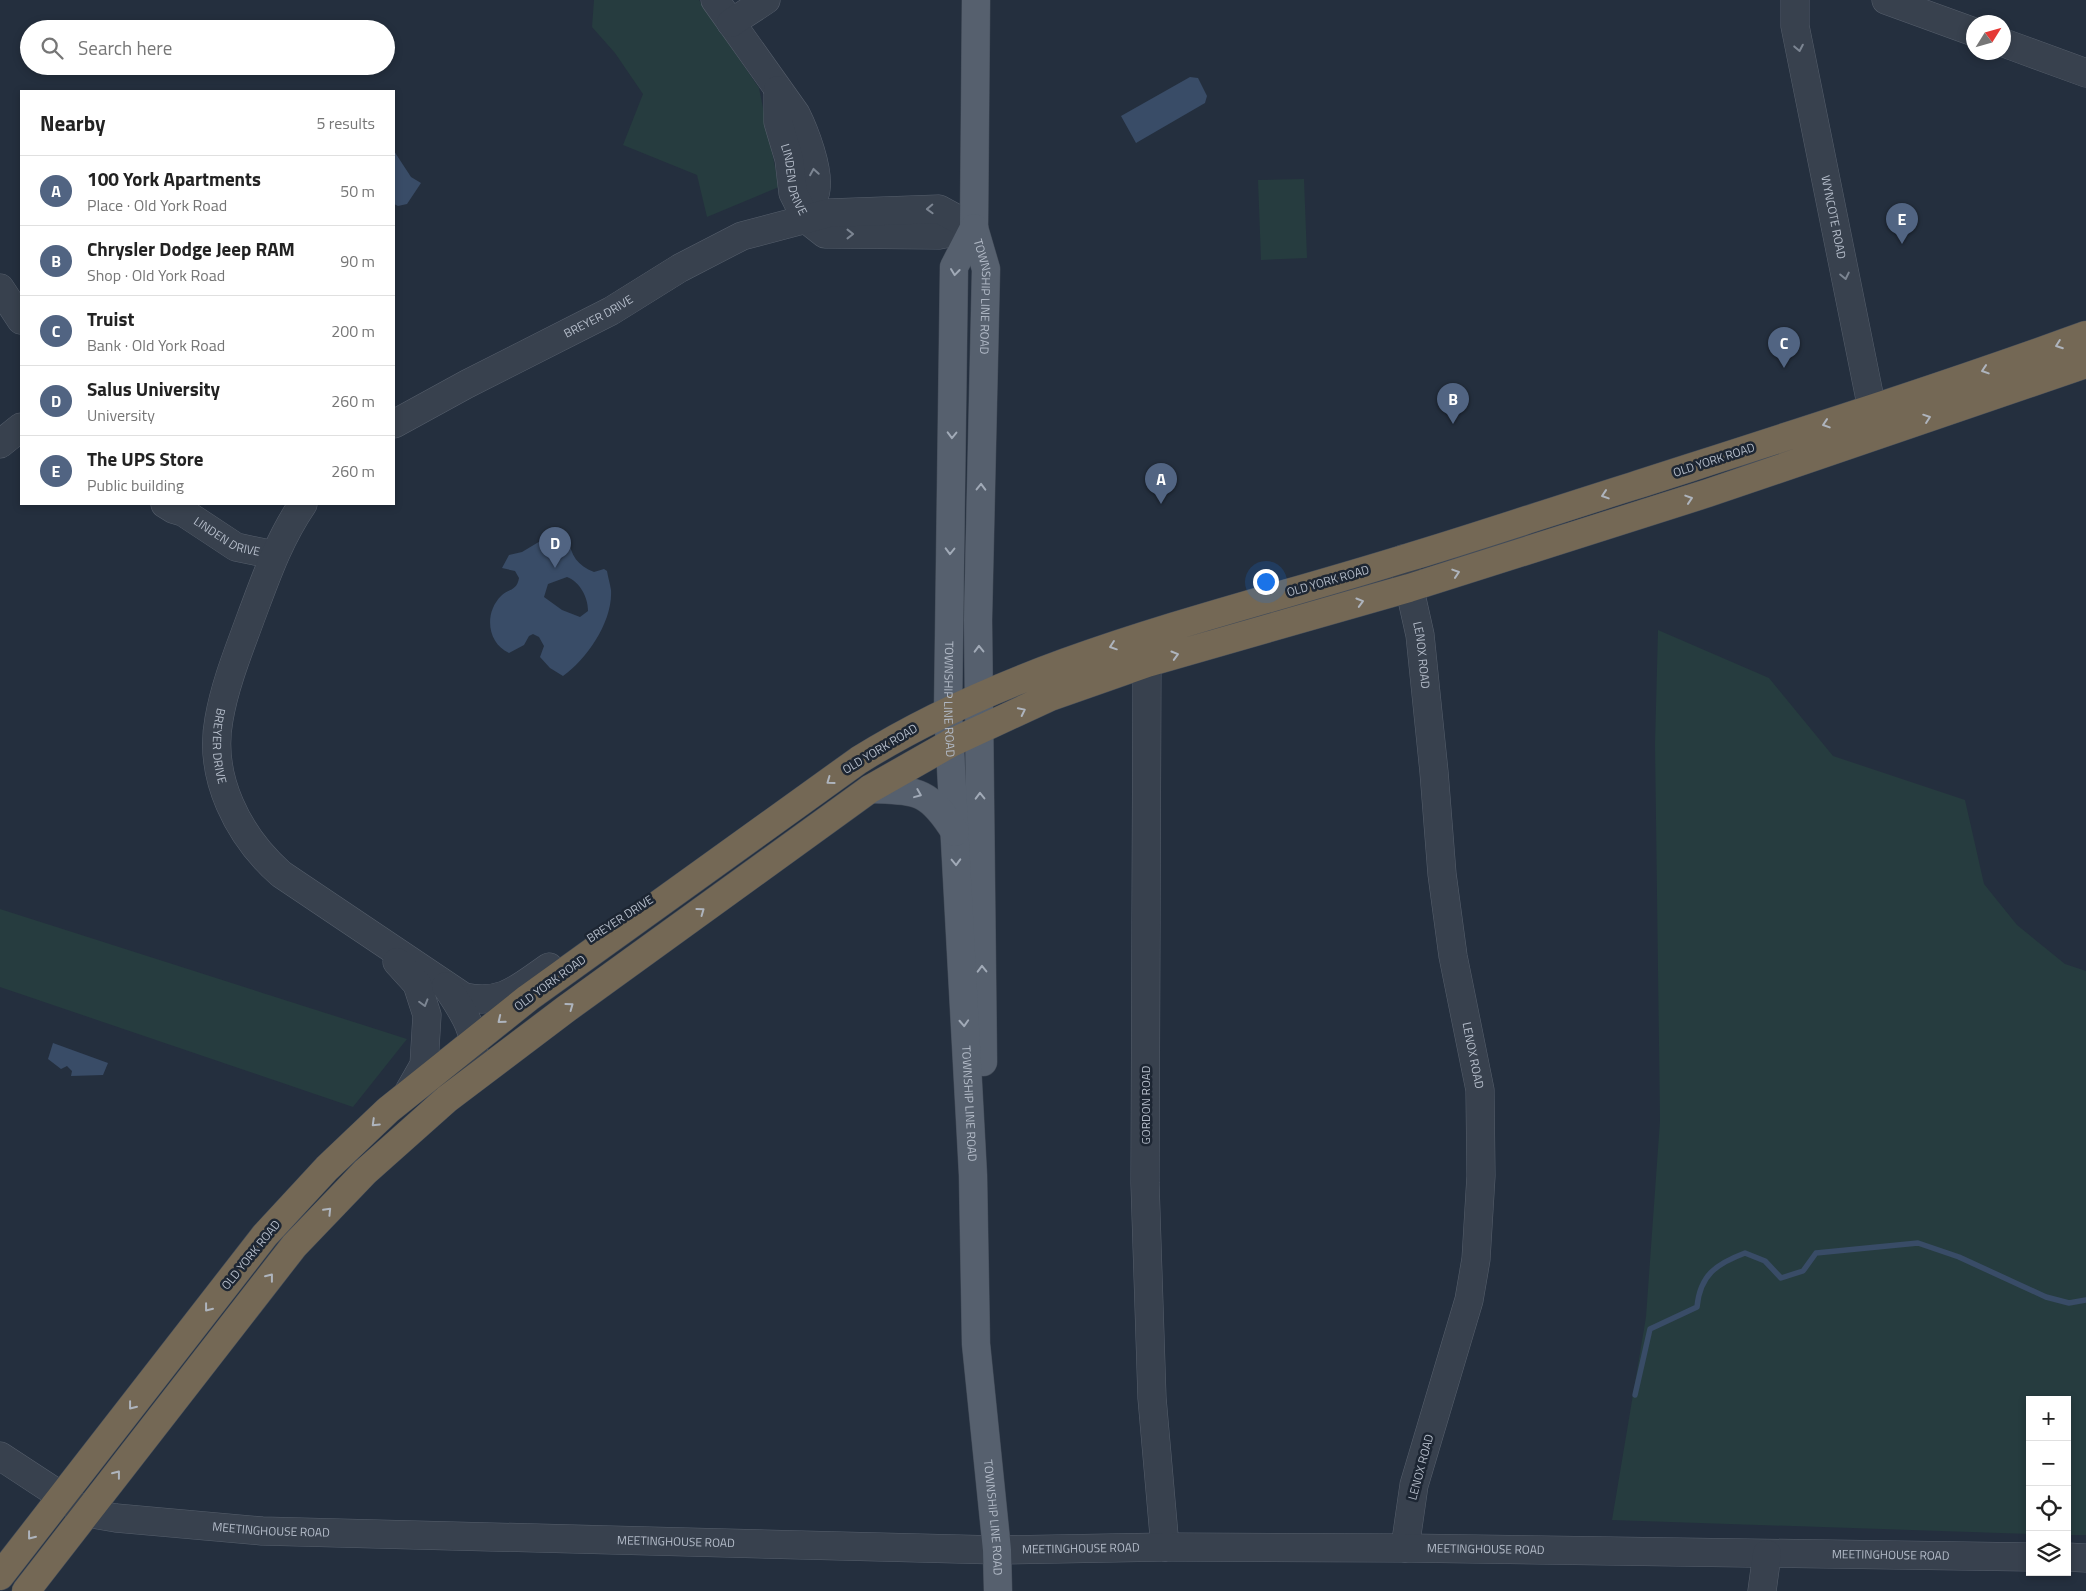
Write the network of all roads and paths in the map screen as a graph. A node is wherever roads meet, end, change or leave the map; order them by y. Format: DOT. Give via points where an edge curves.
graph roads {
  1 [pos="715,0"];
  2 [pos="766,0"];
  3 [pos="976,0"];
  4 [pos="1795,0"];
  5 [pos="1886,0"];
  6 [pos="731,23"];
  7 [pos="1966,29"];
  8 [pos="2011,45"];
  9 [pos="2084,68"];
  10 [pos="806,219"];
  11 [pos="974,228"];
  12 [pos="0,288"];
  13 [pos="20,318"];
  14 [pos="2086,335"];
  15 [pos="2086,364"];
  16 [pos="1872,409"];
  17 [pos="395,423"];
  18 [pos="20,428"];
  19 [pos="1881,434"];
  20 [pos="0,444"];
  21 [pos="1637,484"];
  22 [pos="302,505"];
  23 [pos="177,506"];
  24 [pos="1642,514"];
  25 [pos="274,555"];
  26 [pos="1403,559"];
  27 [pos="1409,588"];
  28 [pos="1147,663"];
  29 [pos="980,698"];
  30 [pos="948,712"];
  31 [pos="978,732"];
  32 [pos="951,744"];
  33 [pos="870,789"];
  34 [pos="955,832"];
  35 [pos="691,881"];
  36 [pos="374,937"];
  37 [pos="446,986"];
  38 [pos="472,1043"];
  39 [pos="408,1093"];
  40 [pos="447,1099"];
  41 [pos="973,1175"];
  42 [pos="0,1456"];
  43 [pos="61,1498"];
  44 [pos="87,1513"];
  45 [pos="1165,1547"];
  46 [pos="1405,1548"];
  47 [pos="997,1550"];
  48 [pos="1767,1554"];
  49 [pos="2026,1557"];
  50 [pos="2071,1557"];
  51 [pos="2086,1558"];
  52 [pos="0,1576"];
  53 [pos="26,1591"];
  54 [pos="998,1591"];
  55 [pos="1762,1591"];
  1 -- 6 [label="street, LINDEN DRIVE"];
  2 -- 6 [label="street"];
  3 -- 11 [label="main road, TOWNSHIP LINE ROAD"];
  4 -- 16 [label="street, WYNCOTE ROAD, one-way" via="1795,26"];
  5 -- 7 [label="street"];
  6 -- 10 [label="street, LINDEN DRIVE" via="778,90 778,122 789,159 793,193"];
  8 -- 9 [label="street"];
  10 -- 11 [label="street, BREYER DRIVE" via="829,213 939,209"];
  10 -- 17 [label="street, BREYER DRIVE" via="742,236 680,268 611,311"];
  29 -- 11 [label="main road, TOWNSHIP LINE ROAD, one-way" via="978,620 986,269"];
  11 -- 30 [label="main road, TOWNSHIP LINE ROAD, one-way" via="954,267"];
  12 -- 13 [label="street"];
  14 -- 16 [label="highway, OLD YORK ROAD, one-way"];
  19 -- 15 [label="highway, one-way"];
  16 -- 19 [label="street, WYNCOTE ROAD"];
  16 -- 21 [label="highway, OLD YORK ROAD, one-way"];
  18 -- 20 [label="street"];
  24 -- 19 [label="highway, one-way"];
  21 -- 24 [label="highway"];
  21 -- 26 [label="highway, OLD YORK ROAD, one-way"];
  22 -- 25 [label="street, BREYER DRIVE"];
  23 -- 25 [label="street, LINDEN DRIVE" via="236,547"];
  27 -- 24 [label="highway, one-way"];
  25 -- 36 [label="street, BREYER DRIVE" via="233,665 223,703 219,720 219,770 237,822 261,855 281,874"];
  26 -- 27 [label="street, LENOX ROAD"];
  26 -- 29 [label="highway, OLD YORK ROAD, one-way" via="1145,635 1039,672"];
  28 -- 27 [label="highway, one-way"];
  27 -- 46 [label="street, LENOX ROAD" via="1420,635 1442,874 1453,956 1480,1090 1481,1176 1470,1300 1414,1485"];
  31 -- 28 [label="highway, one-way" via="1050,697"];
  28 -- 45 [label="street, GORDON ROAD" via="1146,1183 1152,1398"];
  29 -- 30 [label="highway, OLD YORK ROAD"];
  29 -- 31 [label="main road, TOWNSHIP LINE ROAD"];
  30 -- 32 [label="main road, TOWNSHIP LINE ROAD"];
  30 -- 35 [label="highway, OLD YORK ROAD, one-way" via="905,731 859,760"];
  31 -- 32 [label="highway"];
  41 -- 31 [label="main road, TOWNSHIP LINE ROAD, one-way" via="984,1053"];
  32 -- 33 [label="highway"];
  32 -- 34 [label="main road, TOWNSHIP LINE ROAD"];
  33 -- 34 [label="main road, one-way" via="914,791 923,795 942,811"];
  40 -- 33 [label="highway, one-way"];
  34 -- 41 [label="main road, TOWNSHIP LINE ROAD, one-way"];
  35 -- 37 [label="street, BREYER DRIVE" via="652,897 506,996 476,999 464,997"];
  35 -- 38 [label="highway, OLD YORK ROAD, one-way" via="528,998"];
  36 -- 37 [label="street, BREYER DRIVE"];
  36 -- 39 [label="street, BREYER DRIVE, one-way" via="418,984 426,1006 424,1065"];
  37 -- 38 [label="street, BREYER DRIVE" via="466,1018"];
  38 -- 39 [label="highway, OLD YORK ROAD"];
  38 -- 40 [label="street, BREYER DRIVE" via="469,1065"];
  39 -- 43 [label="highway, OLD YORK ROAD, one-way" via="327,1168 265,1235"];
  44 -- 40 [label="highway, one-way" via="294,1246 365,1172"];
  41 -- 47 [label="main road, TOWNSHIP LINE ROAD" via="976,1344"];
  42 -- 43 [label="street, MEETINGHOUSE ROAD"];
  43 -- 44 [label="street, MEETINGHOUSE ROAD"];
  43 -- 52 [label="highway, OLD YORK ROAD, one-way"];
  44 -- 47 [label="street, MEETINGHOUSE ROAD" via="262,1531"];
  44 -- 53 [label="highway"];
  45 -- 46 [label="street, MEETINGHOUSE ROAD"];
  45 -- 47 [label="street, MEETINGHOUSE ROAD"];
  46 -- 48 [label="street, MEETINGHOUSE ROAD"];
  47 -- 54 [label="main road, TOWNSHIP LINE ROAD"];
  48 -- 49 [label="street, MEETINGHOUSE ROAD"];
  48 -- 55 [label="street"];
  50 -- 51 [label="street"];
}
